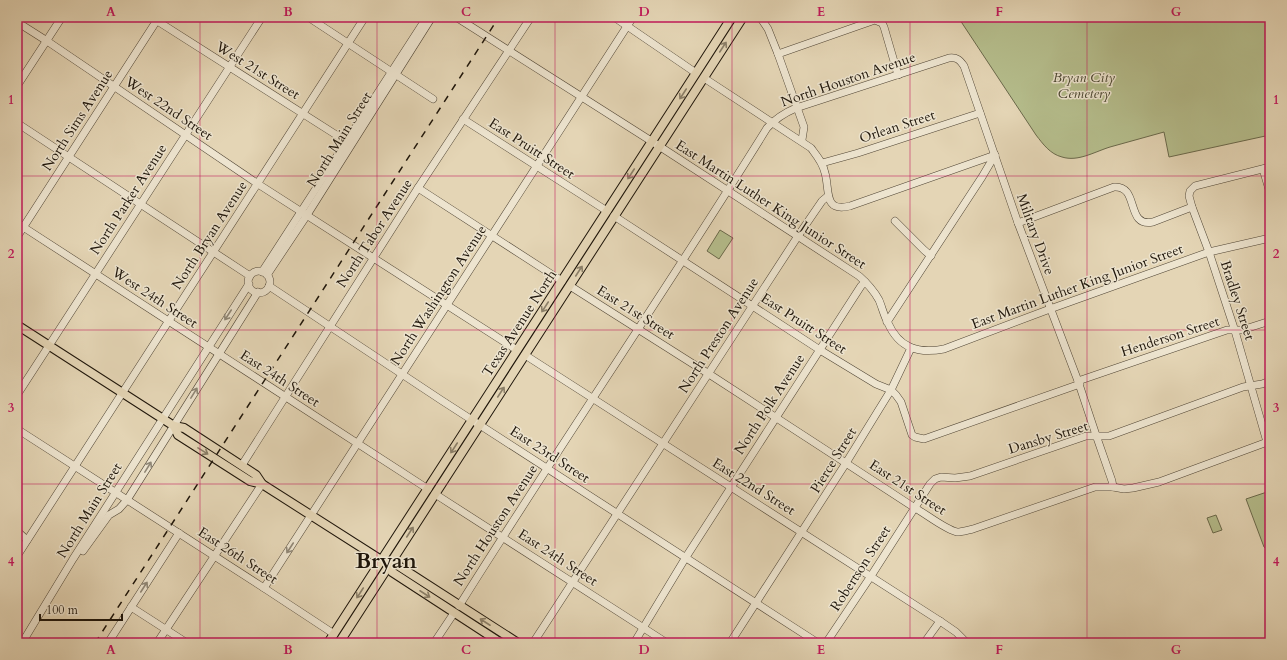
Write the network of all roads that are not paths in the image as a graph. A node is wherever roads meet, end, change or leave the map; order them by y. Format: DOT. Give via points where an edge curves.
graph roads {
  1 [pos="62,17"];
  2 [pos="262,17"];
  3 [pos="308,17"];
  4 [pos="365,17"];
  5 [pos="427,17"];
  6 [pos="432,17"];
  7 [pos="456,17"];
  8 [pos="531,17"];
  9 [pos="614,17"];
  10 [pos="633,17"];
  11 [pos="732,17"];
  12 [pos="742,17"];
  13 [pos="760,17"];
  14 [pos="156,18"];
  15 [pos="17,22"];
  16 [pos="627,26"];
  17 [pos="47,41"];
  18 [pos="348,43"];
  19 [pos="510,50"];
  20 [pos="778,54"];
  21 [pos="958,59"];
  22 [pos="229,67"];
  23 [pos="393,73"];
  24 [pos="898,75"];
  25 [pos="700,76"];
  26 [pos="17,86"];
  27 [pos="114,87"];
  28 [pos="582,96"];
  29 [pos="433,99"];
  30 [pos="796,108"];
  31 [pos="980,113"];
  32 [pos="303,114"];
  33 [pos="464,119"];
  34 [pos="772,122"];
  35 [pos="17,123"];
  36 [pos="185,135"];
  37 [pos="802,140"];
  38 [pos="652,141"];
  39 [pos="349,143"];
  40 [pos="659,146"];
  41 [pos="995,155"];
  42 [pos="68,157"];
  43 [pos="822,163"];
  44 [pos="537,166"];
  45 [pos="1267,168"];
  46 [pos="258,184"];
  47 [pos="418,188"];
  48 [pos="728,191"];
  49 [pos="1270,193"];
  50 [pos="828,196"];
  51 [pos="140,204"];
  52 [pos="1192,207"];
  53 [pos="607,211"];
  54 [pos="304,213"];
  55 [pos="614,216"];
  56 [pos="895,221"];
  57 [pos="1018,223"];
  58 [pos="20,225"];
  59 [pos="492,235"];
  60 [pos="798,236"];
  61 [pos="17,237"];
  62 [pos="1270,238"];
  63 [pos="213,252"];
  64 [pos="1210,252"];
  65 [pos="931,256"];
  66 [pos="373,259"];
  67 [pos="684,261"];
  68 [pos="265,273"];
  69 [pos="95,274"];
  70 [pos="250,276"];
  71 [pos="562,281"];
  72 [pos="865,282"];
  73 [pos="248,284"];
  74 [pos="268,286"];
  75 [pos="570,286"];
  76 [pos="258,292"];
  77 [pos="447,305"];
  78 [pos="752,305"];
  79 [pos="1050,309"];
  80 [pos="168,321"];
  81 [pos="1270,321"];
  82 [pos="887,322"];
  83 [pos="17,325"];
  84 [pos="330,327"];
  85 [pos="637,329"];
  86 [pos="1235,331"];
  87 [pos="49,346"];
  88 [pos="208,347"];
  89 [pos="911,348"];
  90 [pos="517,350"];
  91 [pos="820,350"];
  92 [pos="219,354"];
  93 [pos="525,355"];
  94 [pos="402,374"];
  95 [pos="709,374"];
  96 [pos="1270,381"];
  97 [pos="1079,382"];
  98 [pos="1251,385"];
  99 [pos="891,390"];
  100 [pos="122,393"];
  101 [pos="17,395"];
  102 [pos="285,397"];
  103 [pos="593,399"];
  104 [pos="776,418"];
  105 [pos="162,419"];
  106 [pos="476,422"];
  107 [pos="174,426"];
  108 [pos="17,429"];
  109 [pos="1096,435"];
  110 [pos="1269,441"];
  111 [pos="663,443"];
  112 [pos="358,444"];
  113 [pos="846,463"];
  114 [pos="242,465"];
  115 [pos="75,466"];
  116 [pos="547,468"];
  117 [pos="262,484"];
  118 [pos="1113,487"];
  119 [pos="731,488"];
  120 [pos="428,489"];
  121 [pos="116,493"];
  122 [pos="435,494"];
  123 [pos="127,500"];
  124 [pos="915,508"];
  125 [pos="617,513"];
  126 [pos="311,515"];
  127 [pos="17,531"];
  128 [pos="803,531"];
  129 [pos="179,533"];
  130 [pos="502,537"];
  131 [pos="27,540"];
  132 [pos="17,556"];
  133 [pos="215,556"];
  134 [pos="686,557"];
  135 [pos="385,563"];
  136 [pos="68,569"];
  137 [pos="871,576"];
  138 [pos="573,582"];
  139 [pos="264,588"];
  140 [pos="756,603"];
  141 [pos="131,607"];
  142 [pos="457,609"];
  143 [pos="940,621"];
  144 [pos="643,628"];
  145 [pos="166,629"];
  146 [pos="334,634"];
  147 [pos="22,641"];
  148 [pos="343,642"];
  149 [pos="108,643"];
  150 [pos="157,643"];
  151 [pos="187,643"];
  152 [pos="328,643"];
  153 [pos="434,643"];
  154 [pos="501,643"];
  155 [pos="518,643"];
  156 [pos="533,643"];
  157 [pos="634,643"];
  158 [pos="666,643"];
  159 [pos="730,643"];
  160 [pos="818,643"];
  161 [pos="826,643"];
  162 [pos="924,643"];
  163 [pos="967,643"];
  1 -- 17 [label="street"];
  2 -- 22 [label="street, North Parker Avenue"];
  3 -- 18 [label="street"];
  4 -- 18 [label="street, North Bryan Avenue"];
  5 -- 23 [label="street, North Main Street"];
  6 -- 23 [label="street, North Main Street"];
  7 -- 19 [label="street, East Martin Luther King Junior Street"];
  8 -- 19 [label="street, North Tabor Avenue"];
  9 -- 16 [label="street"];
  10 -- 16 [label="street, North Washington Avenue"];
  11 -- 25 [label="main road, Texas Avenue North"];
  25 -- 12 [label="main road, Texas Avenue North, one-way"];
  13 -- 20 [label="street"];
  14 -- 22 [label="street, West 21st Street"];
  14 -- 27 [label="street, North Sims Avenue"];
  15 -- 17 [label="street, West 22nd Street"];
  16 -- 25 [label="street"];
  16 -- 28 [label="street, North Washington Avenue"];
  17 -- 26 [label="street"];
  17 -- 27 [label="street, West 22nd Street"];
  18 -- 23 [label="street"];
  18 -- 32 [label="street, North Bryan Avenue"];
  19 -- 28 [label="street, East Martin Luther King Junior Street"];
  19 -- 33 [label="street, North Tabor Avenue"];
  20 -- 24 [label="street" via="871,20 878,21 884,27"];
  20 -- 30 [label="street"];
  21 -- 24 [label="street, North Houston Avenue" via="949,58"];
  21 -- 31 [label="street, Military Drive" via="964,66"];
  22 -- 32 [label="street, West 21st Street"];
  22 -- 36 [label="street, North Parker Avenue"];
  23 -- 29 [label="street"];
  23 -- 39 [label="street, North Main Street"];
  24 -- 30 [label="street, North Houston Avenue"];
  25 -- 34 [label="street"];
  25 -- 38 [label="main road, Texas Avenue North, one-way"];
  25 -- 40 [label="main road, Texas Avenue North"];
  27 -- 36 [label="street, West 22nd Street"];
  27 -- 42 [label="street, North Sims Avenue"];
  28 -- 38 [label="street, East Martin Luther King Junior Street"];
  28 -- 44 [label="street, North Washington Avenue"];
  30 -- 34 [label="street, North Houston Avenue"];
  30 -- 37 [label="street" via="804,127"];
  31 -- 41 [label="street, Military Drive"];
  31 -- 43 [label="street, Orlean Street"];
  32 -- 39 [label="street, West 21st Street"];
  32 -- 46 [label="street, North Bryan Avenue"];
  33 -- 44 [label="street, East Pruitt Street"];
  33 -- 47 [label="street, North Tabor Avenue"];
  34 -- 37 [label="street"];
  34 -- 48 [label="street, North Houston Avenue"];
  35 -- 42 [label="street"];
  36 -- 46 [label="street, West 22nd Street"];
  36 -- 51 [label="street, North Parker Avenue"];
  37 -- 43 [label="street"];
  38 -- 40 [label="street, East Martin Luther King Junior Street"];
  38 -- 53 [label="main road, Texas Avenue North, one-way"];
  39 -- 54 [label="street, North Main Street"];
  40 -- 48 [label="street, East Martin Luther King Junior Street"];
  40 -- 55 [label="main road, Texas Avenue North"];
  41 -- 50 [label="street" via="844,208 834,206"];
  41 -- 57 [label="street, Military Drive"];
  41 -- 65 [label="street"];
  42 -- 51 [label="street"];
  42 -- 58 [label="street, North Sims Avenue"];
  43 -- 50 [label="street"];
  44 -- 53 [label="street, East Pruitt Street"];
  44 -- 59 [label="street, North Washington Avenue"];
  45 -- 49 [label="street"];
  45 -- 52 [label="street, Bradley Street" via="1195,186 1189,196"];
  46 -- 54 [label="street, West 22nd Street"];
  46 -- 63 [label="street, North Bryan Avenue"];
  47 -- 59 [label="street"];
  47 -- 66 [label="street, North Tabor Avenue"];
  48 -- 60 [label="street, East Martin Luther King Junior Street"];
  48 -- 67 [label="street, North Houston Avenue"];
  50 -- 60 [label="street, North Preston Avenue"];
  51 -- 63 [label="street"];
  51 -- 69 [label="street, North Parker Avenue"];
  52 -- 57 [label="street" via="1153,222 1144,222 1138,218 1126,191 1114,187"];
  52 -- 64 [label="street, Bradley Street"];
  53 -- 71 [label="main road, Texas Avenue North"];
  54 -- 66 [label="street"];
  54 -- 68 [label="street, North Main Street"];
  55 -- 67 [label="street, East Pruitt Street"];
  75 -- 55 [label="main road, Texas Avenue North, one-way"];
  56 -- 65 [label="street"];
  57 -- 79 [label="street, Military Drive"];
  58 -- 61 [label="street, North Sims Avenue"];
  58 -- 69 [label="street, West 24th Street"];
  59 -- 71 [label="street"];
  59 -- 77 [label="street, North Washington Avenue"];
  60 -- 72 [label="street, East Martin Luther King Junior Street"];
  60 -- 78 [label="street, North Preston Avenue"];
  62 -- 64 [label="street, East Martin Luther King Junior Street"];
  63 -- 70 [label="street"];
  63 -- 80 [label="street, North Bryan Avenue"];
  64 -- 79 [label="street, East Martin Luther King Junior Street"];
  64 -- 86 [label="street, Bradley Street"];
  65 -- 82 [label="street"];
  66 -- 77 [label="street"];
  66 -- 84 [label="street, North Tabor Avenue"];
  67 -- 78 [label="street, East Pruitt Street"];
  67 -- 85 [label="street, North Houston Avenue"];
  68 -- 70 [label="street" via="256,272"];
  68 -- 74 [label="street" via="270,281"];
  69 -- 80 [label="street, West 24th Street"];
  69 -- 87 [label="street, North Parker Avenue"];
  70 -- 73 [label="street"];
  71 -- 90 [label="main road, Texas Avenue North, one-way"];
  72 -- 82 [label="street, East Martin Luther King Junior Street" via="880,302"];
  72 -- 91 [label="street, North Polk Avenue"];
  73 -- 76 [label="street" via="252,290"];
  73 -- 88 [label="street, North Main Street, one-way"];
  74 -- 76 [label="street" via="264,291"];
  74 -- 84 [label="street, East 23rd Street"];
  75 -- 85 [label="street, East 21st Street"];
  75 -- 93 [label="main road, Texas Avenue North"];
  76 -- 92 [label="street, North Main Street"];
  77 -- 90 [label="street"];
  77 -- 94 [label="street, North Washington Avenue"];
  78 -- 91 [label="street, East Pruitt Street"];
  78 -- 95 [label="street, North Preston Avenue"];
  79 -- 89 [label="street, East Martin Luther King Junior Street" via="944,349 921,351"];
  79 -- 97 [label="street, Military Drive"];
  80 -- 88 [label="street, West 24th Street"];
  80 -- 100 [label="street, North Bryan Avenue"];
  81 -- 86 [label="street, Henderson Street"];
  82 -- 89 [label="street, East Martin Luther King Junior Street" via="893,334"];
  83 -- 87 [label="main road"];
  84 -- 94 [label="street, East 23rd Street"];
  84 -- 102 [label="street, North Tabor Avenue"];
  85 -- 95 [label="street, East 21st Street"];
  85 -- 103 [label="street, North Houston Avenue"];
  86 -- 97 [label="street, Henderson Street" via="1227,330"];
  86 -- 98 [label="street, Bradley Street"];
  87 -- 100 [label="main road"];
  87 -- 101 [label="street, North Parker Avenue"];
  88 -- 92 [label="street, West 24th Street"];
  88 -- 105 [label="street, North Main Street"];
  89 -- 99 [label="street, Pierce Street"];
  90 -- 106 [label="main road, Texas Avenue North"];
  91 -- 99 [label="street, East Pruitt Street" via="876,384"];
  91 -- 104 [label="street, North Polk Avenue"];
  92 -- 102 [label="street, East 24th Street"];
  107 -- 92 [label="street, North Main Street, one-way"];
  93 -- 103 [label="street, East 22nd Street"];
  106 -- 93 [label="main road, Texas Avenue North, one-way"];
  94 -- 106 [label="street, East 23rd Street"];
  94 -- 112 [label="street, North Washington Avenue"];
  95 -- 104 [label="street, East 21st Street"];
  95 -- 111 [label="street, North Preston Avenue"];
  96 -- 98 [label="street, Dansby Street"];
  97 -- 99 [label="street, Henderson Street" via="924,439 912,435 900,402"];
  97 -- 109 [label="street, Military Drive"];
  98 -- 109 [label="street, Dansby Street" via="1109,436"];
  98 -- 110 [label="street, Bradley Street"];
  99 -- 113 [label="street, Pierce Street"];
  100 -- 105 [label="main road"];
  100 -- 115 [label="street, North Bryan Avenue"];
  102 -- 112 [label="street, East 24th Street"];
  102 -- 114 [label="street, North Tabor Avenue"];
  103 -- 111 [label="street, East 22nd Street"];
  103 -- 116 [label="street, North Houston Avenue"];
  104 -- 113 [label="street, East 21st Street"];
  104 -- 119 [label="street, North Polk Avenue"];
  105 -- 107 [label="main road"];
  105 -- 121 [label="street, North Main Street"];
  106 -- 116 [label="street, East 23rd Street"];
  106 -- 120 [label="main road, Texas Avenue North, one-way"];
  106 -- 122 [label="main road, Texas Avenue North"];
  107 -- 114 [label="main road" via="184,428"];
  107 -- 117 [label="main road, one-way" via="178,436 250,481"];
  123 -- 107 [label="street, North Main Street, one-way"];
  108 -- 115 [label="street, East 26th Street"];
  109 -- 118 [label="street, Military Drive"];
  109 -- 124 [label="street, Dansby Street" via="1086,436 970,476 935,478"];
  110 -- 118 [label="street, East 21st Street" via="1159,482 1124,489"];
  111 -- 119 [label="street, East 22nd Street"];
  111 -- 125 [label="street, North Preston Avenue"];
  112 -- 120 [label="street, East 24th Street"];
  112 -- 126 [label="street, North Washington Avenue"];
  113 -- 124 [label="street, East 21st Street"];
  113 -- 128 [label="street, Pierce Street"];
  114 -- 117 [label="main road" via="256,475"];
  115 -- 121 [label="street, East 26th Street"];
  115 -- 131 [label="street, North Bryan Avenue"];
  116 -- 125 [label="street, East 23rd Street"];
  116 -- 130 [label="street, North Houston Avenue"];
  117 -- 126 [label="main road"];
  117 -- 133 [label="street"];
  118 -- 124 [label="street, East 21st Street" via="1095,487 960,532 949,529"];
  119 -- 128 [label="street, East 22nd Street"];
  119 -- 134 [label="street, North Polk Avenue"];
  120 -- 135 [label="main road, Texas Avenue North"];
  121 -- 123 [label="street, East 26th Street"];
  121 -- 136 [label="street, North Main Street"];
  122 -- 130 [label="street, East 24th Street"];
  135 -- 122 [label="main road, Texas Avenue North, one-way"];
  123 -- 129 [label="street, East 26th Street"];
  123 -- 136 [label="street, North Main Street" via="109,516"];
  124 -- 137 [label="street, Robertson Street"];
  125 -- 134 [label="street, East 23rd Street"];
  125 -- 138 [label="street, North Preston Avenue"];
  126 -- 135 [label="main road"];
  126 -- 139 [label="street, North Washington Avenue, one-way"];
  127 -- 131 [label="street"];
  128 -- 137 [label="street, East 22nd Street"];
  128 -- 140 [label="street, Pierce Street"];
  129 -- 133 [label="street, East 26th Street"];
  141 -- 129 [label="street, one-way"];
  130 -- 138 [label="street, East 24th Street"];
  130 -- 142 [label="street, North Houston Avenue"];
  131 -- 132 [label="street, North Bryan Avenue"];
  133 -- 139 [label="street, East 26th Street"];
  133 -- 145 [label="street"];
  134 -- 140 [label="street, East 23rd Street"];
  134 -- 144 [label="street, North Polk Avenue"];
  135 -- 142 [label="main road" via="392,572"];
  135 -- 146 [label="main road, Texas Avenue North, one-way"];
  135 -- 148 [label="main road, Texas Avenue North"];
  136 -- 147 [label="street"];
  137 -- 143 [label="street, East 22nd Street"];
  137 -- 161 [label="street, Robertson Street"];
  138 -- 144 [label="street, East 24th Street"];
  138 -- 156 [label="street, North Preston Avenue"];
  139 -- 146 [label="street, East 26th Street"];
  140 -- 159 [label="street, Pierce Street"];
  140 -- 160 [label="street, East 23rd Street"];
  141 -- 145 [label="street"];
  141 -- 149 [label="street"];
  142 -- 153 [label="street, North Houston Avenue"];
  142 -- 154 [label="main road"];
  155 -- 142 [label="main road, one-way"];
  143 -- 162 [label="street"];
  143 -- 163 [label="street, East 22nd Street"];
  144 -- 157 [label="street, North Polk Avenue"];
  144 -- 158 [label="street, East 24th Street"];
  145 -- 150 [label="street"];
  145 -- 151 [label="street"];
  146 -- 152 [label="main road, Texas Avenue North"];
}
